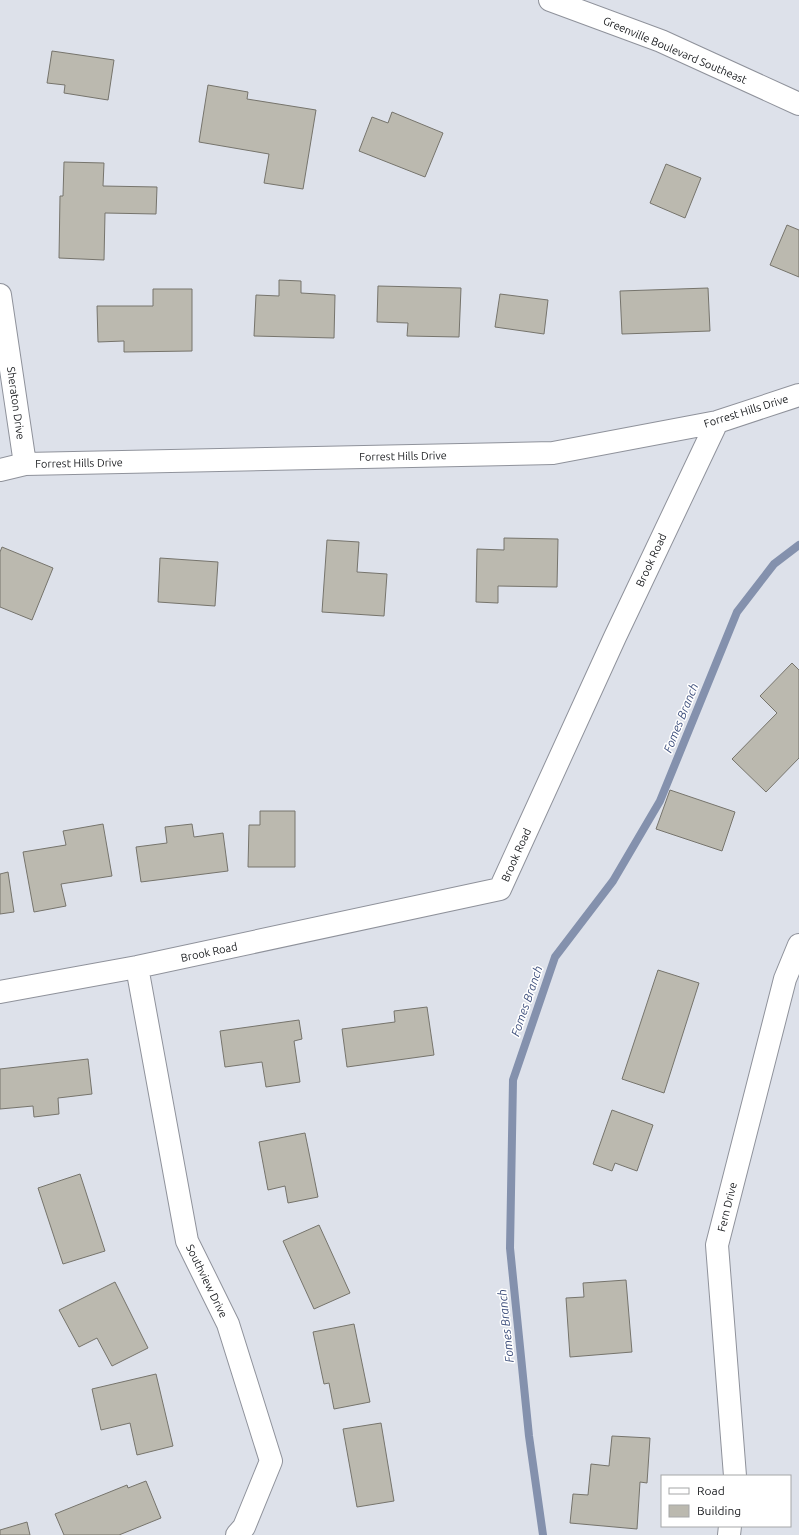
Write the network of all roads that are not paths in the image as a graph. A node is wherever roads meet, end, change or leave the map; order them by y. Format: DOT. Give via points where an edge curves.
graph roads {
  1 [pos="550,0"];
  2 [pos="799,104"];
  3 [pos="0,295"];
  4 [pos="799,395"];
  5 [pos="717,422"];
  6 [pos="25,464"];
  7 [pos="0,470"];
  8 [pos="799,946"];
  9 [pos="137,967"];
  10 [pos="0,992"];
  11 [pos="735,1475"];
  12 [pos="237,1535"];
  1 -- 2 [label="main road, Greenville Boulevard Southeast" via="661,41"];
  3 -- 6 [label="main road, Sheraton Drive"];
  4 -- 5 [label="main road, Forrest Hills Drive"];
  5 -- 6 [label="main road, Forrest Hills Drive" via="553,453"];
  5 -- 9 [label="main road, Brook Road" via="500,889"];
  6 -- 7 [label="main road, Forrest Hills Drive"];
  8 -- 11 [label="main road, Fern Drive" via="785,979 717,1245"];
  9 -- 10 [label="main road, Brook Road"];
  9 -- 12 [label="main road, Southview Drive" via="187,1241 228,1324 272,1461 244,1527"];
}
